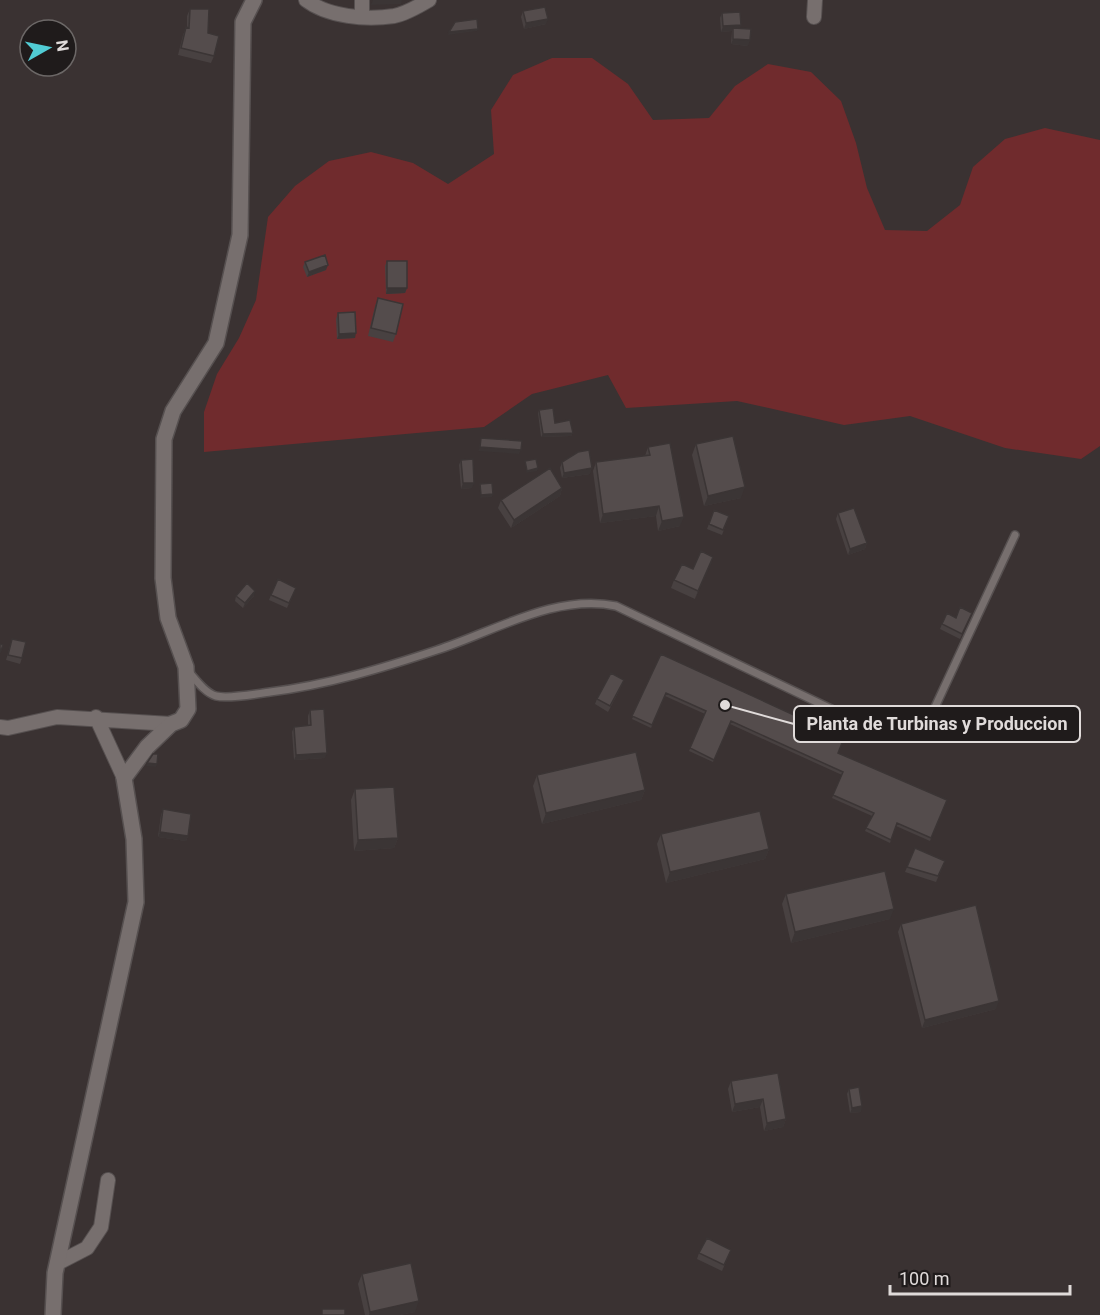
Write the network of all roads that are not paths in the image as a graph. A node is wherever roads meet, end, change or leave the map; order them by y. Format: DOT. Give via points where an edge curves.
graph roads {
  1 [pos="254,0"];
  2 [pos="306,0"];
  3 [pos="362,0"];
  4 [pos="429,0"];
  5 [pos="816,0"];
  6 [pos="362,16"];
  7 [pos="814,16"];
  8 [pos="1015,535"];
  9 [pos="186,668"];
  10 [pos="96,717"];
  11 [pos="171,724"];
  12 [pos="0,727"];
  13 [pos="124,778"];
  14 [pos="108,1180"];
  15 [pos="58,1263"];
  16 [pos="53,1315"];
  1 -- 9 [label="street" via="243,22 240,235 216,343 174,411 164,439 163,578 168,618"];
  2 -- 6 [label="street" via="317,9"];
  3 -- 6 [label="street"];
  4 -- 6 [label="street" via="395,16"];
  5 -- 7 [label="street"];
  8 -- 9 [label="lane" via="929,720 918,732 892,738 616,606 594,601 554,609 439,650 316,686 215,696 201,687"];
  9 -- 11 [label="street" via="188,709 181,720"];
  10 -- 11 [label="street"];
  10 -- 12 [label="street" via="57,717 8,729"];
  10 -- 13 [label="street"];
  11 -- 13 [label="street" via="147,747"];
  13 -- 15 [label="street" via="135,839 136,902"];
  14 -- 15 [label="street" via="101,1227 87,1248"];
  15 -- 16 [label="street"];
}
